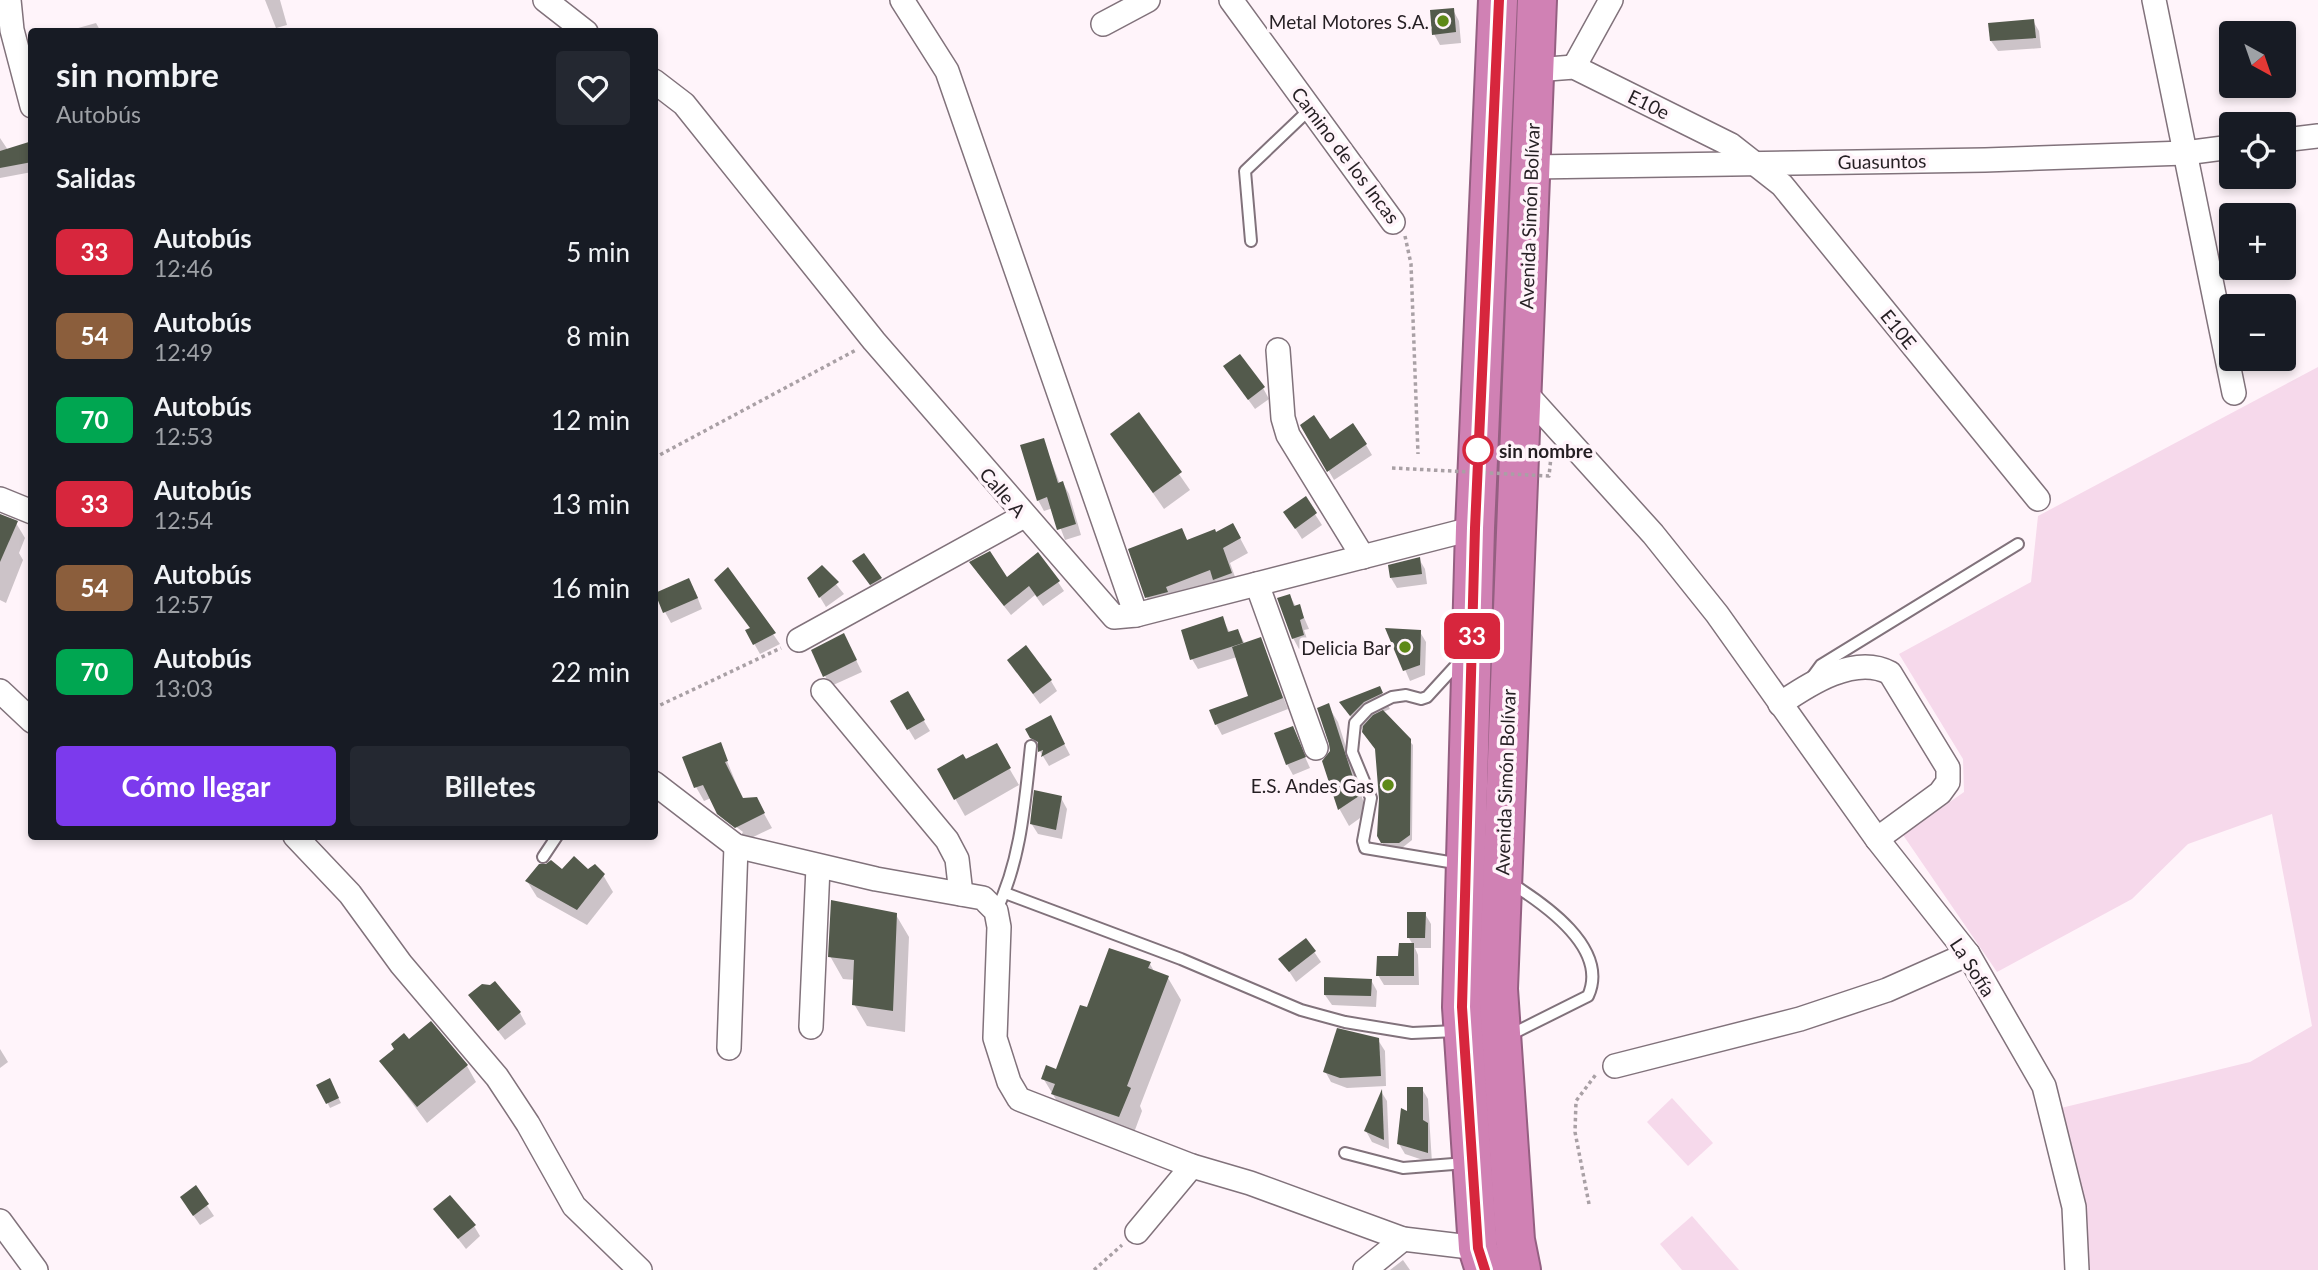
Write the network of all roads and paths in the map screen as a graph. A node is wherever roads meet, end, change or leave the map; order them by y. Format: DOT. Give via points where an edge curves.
graph roads {
  1 [pos="9,0"];
  2 [pos="545,0"];
  3 [pos="902,0"];
  4 [pos="1147,0"];
  5 [pos="1231,0"];
  6 [pos="1499,0"];
  7 [pos="1537,0"];
  8 [pos="1611,0"];
  9 [pos="2154,0"];
  10 [pos="1103,24"];
  11 [pos="581,28"];
  12 [pos="1574,67"];
  13 [pos="1535,70"];
  14 [pos="658,84"];
  15 [pos="28,91"];
  16 [pos="1310,109"];
  17 [pos="2318,136"];
  18 [pos="2296,139"];
  19 [pos="2219,149"];
  20 [pos="2185,153"];
  21 [pos="1757,163"];
  22 [pos="1532,167"];
  23 [pos="1393,222"];
  24 [pos="1251,241"];
  25 [pos="874,341"];
  26 [pos="1278,350"];
  27 [pos="1521,388"];
  28 [pos="2234,393"];
  29 [pos="1552,447"];
  30 [pos="1418,454"];
  31 [pos="658,456"];
  32 [pos="1392,468"];
  33 [pos="0,499"];
  34 [pos="2038,499"];
  35 [pos="28,510"];
  36 [pos="1024,516"];
  37 [pos="1475,528"];
  38 [pos="2018,544"];
  39 [pos="1363,557"];
  40 [pos="1257,584"];
  41 [pos="1136,615"];
  42 [pos="799,640"];
  43 [pos="1472,646"];
  44 [pos="1808,685"];
  45 [pos="0,691"];
  46 [pos="823,691"];
  47 [pos="1780,704"];
  48 [pos="658,706"];
  49 [pos="28,717"];
  50 [pos="1031,746"];
  51 [pos="1317,748"];
  52 [pos="658,786"];
  53 [pos="1877,839"];
  54 [pos="299,840"];
  55 [pos="554,840"];
  56 [pos="736,846"];
  57 [pos="543,857"];
  58 [pos="1466,864"];
  59 [pos="818,867"];
  60 [pos="1502,877"];
  61 [pos="961,894"];
  62 [pos="1000,902"];
  63 [pos="1968,954"];
  64 [pos="811,1027"];
  65 [pos="1464,1031"];
  66 [pos="1501,1040"];
  67 [pos="729,1048"];
  68 [pos="1615,1066"];
  69 [pos="1345,1153"];
  70 [pos="1473,1163"];
  71 [pos="1192,1166"];
  72 [pos="1589,1205"];
  73 [pos="0,1221"];
  74 [pos="1137,1232"];
  75 [pos="1404,1239"];
  76 [pos="1481,1259"];
  77 [pos="36,1270"];
  78 [pos="639,1270"];
  79 [pos="1094,1270"];
  80 [pos="1365,1270"];
  81 [pos="1521,1270"];
  82 [pos="2077,1270"];
  1 -- 15 [label="street"];
  2 -- 11 [label="street"];
  3 -- 41 [label="street" via="947,71"];
  4 -- 10 [label="street"];
  5 -- 16 [label="street, Camino de los Incas"];
  6 -- 37 [label="highway, Avenida Simón Bolívar"];
  7 -- 13 [label="highway, Avenida Simón Bolívar"];
  8 -- 12 [label="street"];
  9 -- 20 [label="street"];
  12 -- 13 [label="street"];
  12 -- 21 [label="street, E10e" via="1731,145"];
  13 -- 22 [label="highway, Avenida Simón Bolívar"];
  14 -- 25 [label="street, Calle A" via="684,104"];
  16 -- 23 [label="street, Camino de los Incas"];
  16 -- 24 [label="lane" via="1245,171"];
  17 -- 18 [label="street"];
  19 -- 20 [label="street, Guasuntos"];
  20 -- 21 [label="street, Guasuntos"];
  20 -- 28 [label="street"];
  21 -- 22 [label="street, Guasuntos"];
  21 -- 34 [label="street, E10E" via="1782,185"];
  22 -- 27 [label="highway, Avenida Simón Bolívar"];
  23 -- 30 [label="path, Camino de los Incas" via="1405,234 1411,264"];
  25 -- 31 [label="path"];
  25 -- 36 [label="street, Calle A"];
  26 -- 39 [label="street" via="1288,435"];
  27 -- 47 [label="street, La Sofía" via="1653,534"];
  27 -- 60 [label="highway, Avenida Simón Bolívar"];
  29 -- 32 [label="path, bridge" via="1549,476"];
  33 -- 35 [label="street"];
  36 -- 41 [label="street, Calle A" via="1104,609 1114,617"];
  36 -- 42 [label="street"];
  37 -- 39 [label="street, Calle A"];
  37 -- 43 [label="highway, Avenida Simón Bolívar"];
  38 -- 44 [label="lane" via="1821,665"];
  39 -- 40 [label="street, Calle A"];
  40 -- 41 [label="street, Calle A"];
  40 -- 51 [label="street"];
  42 -- 48 [label="path"];
  43 -- 58 [label="highway, Avenida Simón Bolívar"];
  43 -- 58 [label="lane" via="1427,697 1392,697 1368,709 1352,731 1352,752 1371,798 1365,848"];
  44 -- 47 [label="street"];
  44 -- 53 [label="street" via="1864,665 1890,673 1948,768 1948,782 1940,793"];
  45 -- 49 [label="street"];
  46 -- 61 [label="street" via="947,840 957,859"];
  47 -- 53 [label="street, La Sofía"];
  50 -- 62 [label="lane" via="1024,812"];
  52 -- 56 [label="street"];
  53 -- 63 [label="street, La Sofía"];
  54 -- 78 [label="street" via="351,894 401,964 497,1077 574,1206"];
  55 -- 57 [label="lane"];
  56 -- 59 [label="street"];
  56 -- 67 [label="street"];
  58 -- 65 [label="highway, Avenida Simón Bolívar"];
  59 -- 61 [label="street"];
  59 -- 64 [label="street"];
  60 -- 66 [label="highway, Avenida Simón Bolívar"];
  60 -- 66 [label="lane" via="1541,902 1569,928 1592,964 1594,984 1588,996"];
  61 -- 62 [label="street"];
  62 -- 65 [label="lane" via="1181,959 1301,1010 1412,1033"];
  62 -- 71 [label="street" via="995,1038 1019,1099"];
  63 -- 68 [label="street" via="1887,990 1800,1019"];
  63 -- 82 [label="street, La Sofía" via="2044,1086 2074,1207"];
  65 -- 70 [label="highway, Avenida Simón Bolívar"];
  66 -- 81 [label="highway, Avenida Simón Bolívar"];
  68 -- 72 [label="path" via="1598,1073 1576,1101 1575,1132"];
  69 -- 70 [label="lane" via="1404,1168"];
  70 -- 76 [label="highway, Avenida Simón Bolívar"];
  71 -- 74 [label="street"];
  71 -- 75 [label="street"];
  73 -- 77 [label="street"];
  74 -- 79 [label="path"];
  75 -- 76 [label="street"];
  75 -- 80 [label="street"];
}
